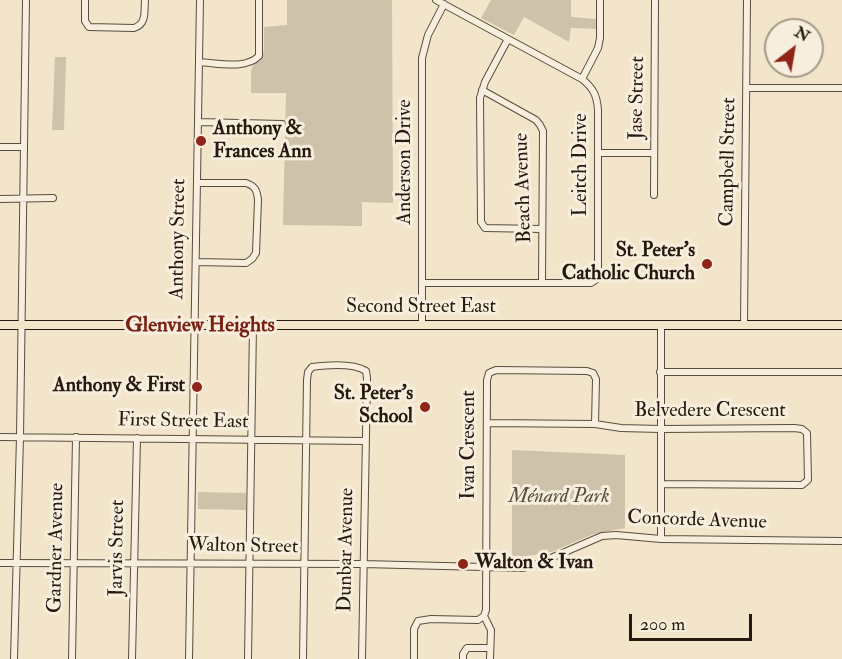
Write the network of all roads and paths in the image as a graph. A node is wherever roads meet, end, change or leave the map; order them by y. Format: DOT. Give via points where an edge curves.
graph roads {
  1 [pos="26,0"];
  2 [pos="85,0"];
  3 [pos="145,0"];
  4 [pos="200,0"];
  5 [pos="259,0"];
  6 [pos="436,0"];
  7 [pos="600,0"];
  8 [pos="655,0"];
  9 [pos="747,0"];
  10 [pos="444,4"];
  11 [pos="508,39"];
  12 [pos="199,62"];
  13 [pos="582,79"];
  14 [pos="747,88"];
  15 [pos="842,88"];
  16 [pos="482,90"];
  17 [pos="198,122"];
  18 [pos="282,124"];
  19 [pos="0,147"];
  20 [pos="24,147"];
  21 [pos="598,153"];
  22 [pos="654,153"];
  23 [pos="197,183"];
  24 [pos="654,195"];
  25 [pos="0,198"];
  26 [pos="53,198"];
  27 [pos="23,199"];
  28 [pos="542,229"];
  29 [pos="196,262"];
  30 [pos="542,282"];
  31 [pos="422,283"];
  32 [pos="194,324"];
  33 [pos="0,325"];
  34 [pos="21,325"];
  35 [pos="253,325"];
  36 [pos="422,325"];
  37 [pos="744,325"];
  38 [pos="842,325"];
  39 [pos="661,326"];
  40 [pos="660,372"];
  41 [pos="842,372"];
  42 [pos="487,423"];
  43 [pos="596,424"];
  44 [pos="660,429"];
  45 [pos="0,437"];
  46 [pos="20,437"];
  47 [pos="76,437"];
  48 [pos="137,438"];
  49 [pos="192,439"];
  50 [pos="251,439"];
  51 [pos="306,440"];
  52 [pos="365,441"];
  53 [pos="661,484"];
  54 [pos="661,539"];
  55 [pos="842,541"];
  56 [pos="0,563"];
  57 [pos="16,563"];
  58 [pos="74,563"];
  59 [pos="134,563"];
  60 [pos="190,563"];
  61 [pos="249,564"];
  62 [pos="304,564"];
  63 [pos="363,564"];
  64 [pos="486,567"];
  65 [pos="484,616"];
  66 [pos="490,648"];
  67 [pos="14,659"];
  68 [pos="72,659"];
  69 [pos="132,659"];
  70 [pos="189,659"];
  71 [pos="248,659"];
  72 [pos="303,659"];
  73 [pos="362,659"];
  74 [pos="414,659"];
  75 [pos="463,659"];
  76 [pos="490,659"];
  1 -- 20 [label="street"];
  2 -- 3 [label="street" via="85,21 92,27 138,27 144,19"];
  4 -- 12 [label="street, Anthony Street"];
  5 -- 12 [label="street" via="259,56 244,64"];
  6 -- 10 [label="street, Leitch Drive"];
  7 -- 13 [label="street" via="598,48"];
  8 -- 22 [label="street, Jase Street"];
  9 -- 14 [label="street, Campbell Street"];
  10 -- 11 [label="street, Leitch Drive"];
  10 -- 31 [label="street, Anderson Drive" via="428,34 422,58"];
  11 -- 13 [label="street, Leitch Drive"];
  11 -- 16 [label="street"];
  12 -- 17 [label="street, Anthony Street"];
  13 -- 21 [label="street, Leitch Drive" via="593,88 597,98"];
  14 -- 15 [label="street"];
  14 -- 37 [label="street, Campbell Street"];
  16 -- 28 [label="street, Beach Avenue" via="536,120 543,131"];
  16 -- 28 [label="street" via="481,222 485,228"];
  17 -- 18 [label="street"];
  17 -- 23 [label="street, Anthony Street"];
  19 -- 20 [label="street"];
  20 -- 27 [label="street"];
  21 -- 22 [label="street"];
  21 -- 30 [label="street, Leitch Drive" via="597,279 591,283"];
  22 -- 24 [label="street, Jase Street"];
  23 -- 29 [label="street, Anthony Street"];
  23 -- 29 [label="street" via="246,183 253,185 258,200 256,254 252,259 246,263"];
  25 -- 27 [label="street"];
  26 -- 27 [label="street"];
  27 -- 34 [label="street"];
  28 -- 30 [label="street, Beach Avenue"];
  29 -- 32 [label="street, Anthony Street"];
  30 -- 31 [label="street"];
  31 -- 36 [label="street, Anderson Drive"];
  32 -- 34 [label="main road, Second Street East"];
  32 -- 35 [label="main road, Second Street East"];
  32 -- 49 [label="street, Anthony Street"];
  33 -- 34 [label="main road, Second Street East"];
  34 -- 46 [label="street"];
  35 -- 36 [label="main road, Second Street East"];
  35 -- 50 [label="street"];
  36 -- 39 [label="main road, Second Street East"];
  37 -- 38 [label="main road, Second Street East"];
  37 -- 39 [label="main road, Second Street East"];
  39 -- 40 [label="street"];
  40 -- 41 [label="street"];
  40 -- 44 [label="street"];
  42 -- 43 [label="street, Belvedere Crescent"];
  42 -- 43 [label="street, Ivan Crescent" via="487,380 491,371 553,370 593,373"];
  42 -- 64 [label="street, Ivan Crescent"];
  43 -- 44 [label="street, Belvedere Crescent"];
  44 -- 53 [label="street"];
  44 -- 53 [label="street, Belvedere Crescent" via="802,429 808,439 808,480 802,485"];
  45 -- 46 [label="street, First Street East"];
  46 -- 47 [label="street, First Street East"];
  46 -- 57 [label="street"];
  47 -- 48 [label="street, First Street East"];
  47 -- 58 [label="street, Gardner Avenue"];
  48 -- 49 [label="street, First Street East"];
  48 -- 59 [label="street, Jarvis Street"];
  49 -- 50 [label="street, First Street East"];
  49 -- 60 [label="street, Anthony Street"];
  50 -- 51 [label="street, First Street East"];
  50 -- 61 [label="street"];
  51 -- 52 [label="street, First Street East"];
  51 -- 52 [label="street, Dunbar Avenue" via="308,372 320,366 360,367 366,371"];
  51 -- 62 [label="street"];
  52 -- 63 [label="street, Dunbar Avenue"];
  53 -- 54 [label="street"];
  54 -- 55 [label="street, Concorde Avenue"];
  54 -- 64 [label="street, Concorde Avenue" via="602,536 524,568"];
  56 -- 57 [label="street, Walton Street"];
  57 -- 58 [label="street, Walton Street"];
  57 -- 67 [label="street"];
  58 -- 59 [label="street, Walton Street"];
  58 -- 68 [label="street, Gardner Avenue"];
  59 -- 60 [label="street, Walton Street"];
  59 -- 69 [label="street, Jarvis Street"];
  60 -- 61 [label="street, Walton Street"];
  60 -- 70 [label="street, Anthony Street"];
  61 -- 62 [label="street, Walton Street"];
  61 -- 71 [label="street"];
  62 -- 63 [label="street, Walton Street"];
  62 -- 72 [label="street"];
  63 -- 64 [label="street, Walton Street"];
  63 -- 73 [label="street, Dunbar Avenue"];
  64 -- 65 [label="street, Ivan Crescent"];
  65 -- 66 [label="street, Ivan Crescent" via="491,630"];
  65 -- 74 [label="street" via="478,620 418,621 414,629"];
  66 -- 75 [label="street" via="466,648"];
  66 -- 76 [label="street, Ivan Crescent"];
}
